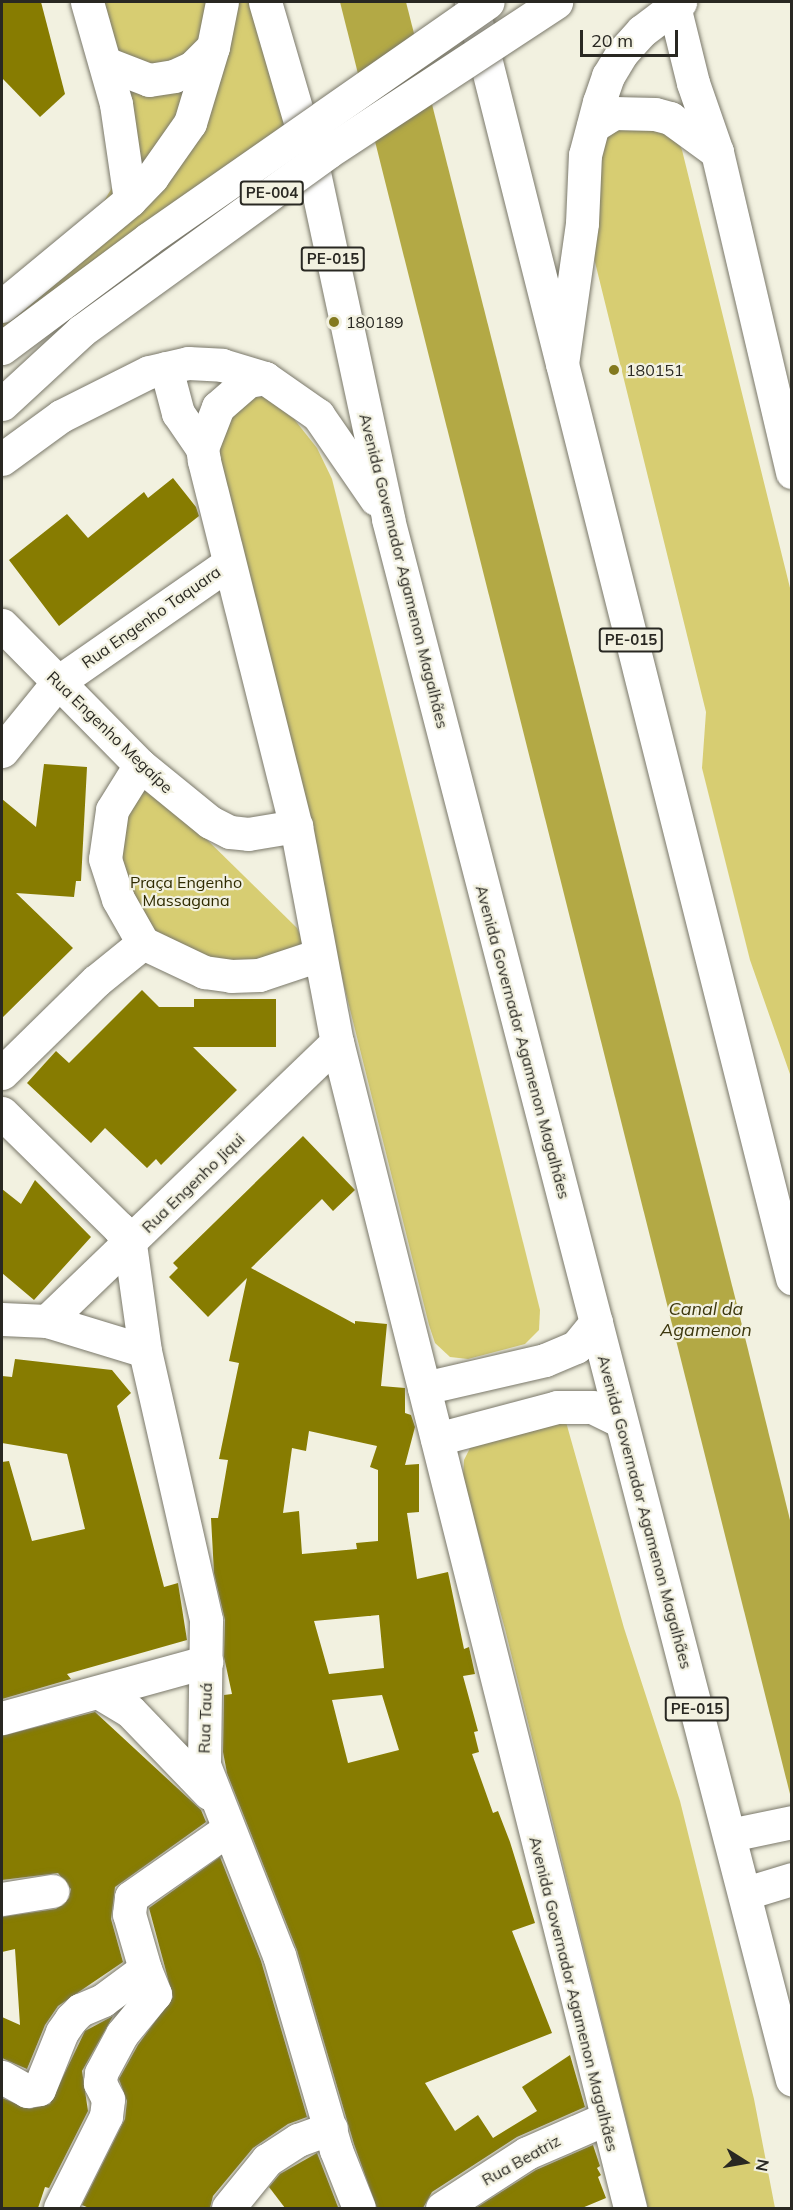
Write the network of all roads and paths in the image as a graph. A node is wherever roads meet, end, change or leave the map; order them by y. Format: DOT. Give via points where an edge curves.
graph roads {
  1 [pos="87,2"];
  2 [pos="222,2"];
  3 [pos="266,2"];
  4 [pos="471,2"];
  5 [pos="488,2"];
  6 [pos="556,2"];
  7 [pos="677,4"];
  8 [pos="213,46"];
  9 [pos="105,63"];
  10 [pos="593,126"];
  11 [pos="717,152"];
  12 [pos="130,200"];
  13 [pos="2,306"];
  14 [pos="2,348"];
  15 [pos="562,364"];
  16 [pos="166,368"];
  17 [pos="265,378"];
  18 [pos="2,404"];
  19 [pos="202,448"];
  20 [pos="2,459"];
  21 [pos="792,472"];
  22 [pos="388,519"];
  23 [pos="229,563"];
  24 [pos="2,625"];
  25 [pos="58,682"];
  26 [pos="2,751"];
  27 [pos="140,765"];
  28 [pos="296,826"];
  29 [pos="143,943"];
  30 [pos="319,955"];
  31 [pos="337,1042"];
  32 [pos="2,1073"];
  33 [pos="2,1113"];
  34 [pos="130,1244"];
  35 [pos="791,1270"];
  36 [pos="2,1319"];
  37 [pos="47,1321"];
  38 [pos="596,1322"];
  39 [pos="145,1351"];
  40 [pos="424,1388"];
  41 [pos="619,1420"];
  42 [pos="437,1439"];
  43 [pos="206,1662"];
  44 [pos="100,1694"];
  45 [pos="2,1718"];
  46 [pos="214,1799"];
  47 [pos="784,1824"];
  48 [pos="227,1830"];
  49 [pos="730,1835"];
  50 [pos="792,1879"];
  51 [pos="52,1891"];
  52 [pos="746,1893"];
  53 [pos="2,1899"];
  54 [pos="145,1969"];
  55 [pos="2,2077"];
  56 [pos="792,2080"];
  57 [pos="604,2119"];
  58 [pos="331,2127"];
  59 [pos="60,2208"];
  60 [pos="228,2208"];
  61 [pos="359,2208"];
  62 [pos="442,2208"];
  63 [pos="630,2208"];
  1 -- 9 [label="main road"];
  2 -- 8 [label="main road"];
  3 -- 22 [label="main road, Avenida Governador Agamenon Magalhães / PE-015" via="312,163"];
  4 -- 15 [label="main road, PE-015"];
  5 -- 14 [label="main road, PE-004, bridge" via="158,232"];
  6 -- 18 [label="main road, PE-004, bridge" via="328,152 90,324"];
  7 -- 10 [label="main road" via="642,31 621,54 608,76"];
  7 -- 11 [label="main road" via="693,83"];
  8 -- 9 [label="main road" via="193,67 174,76 149,80"];
  8 -- 12 [label="main road" via="190,123 168,157"];
  9 -- 12 [label="main road" via="116,104"];
  10 -- 11 [label="main road" via="614,114 655,114 670,118"];
  10 -- 15 [label="main road" via="585,155 582,223"];
  11 -- 21 [label="main road"];
  12 -- 13 [label="main road"];
  15 -- 35 [label="main road, PE-015"];
  16 -- 17 [label="main road" via="188,363 222,365"];
  16 -- 19 [label="main road" via="178,413"];
  16 -- 20 [label="main road" via="112,388 60,416"];
  17 -- 19 [label="main road" via="248,381 218,407"];
  17 -- 22 [label="main road" via="318,415"];
  19 -- 23 [label="main road, Avenida Governador Agamenon Magalhães"];
  22 -- 38 [label="main road, Avenida Governador Agamenon Magalhães / PE-015"];
  23 -- 25 [label="main road, Rua Engenho Taquara"];
  23 -- 28 [label="main road, Avenida Governador Agamenon Magalhães"];
  24 -- 25 [label="main road, Rua Engenho Megaípe"];
  25 -- 26 [label="main road, Rua Engenho Taquara"];
  25 -- 27 [label="main road, Rua Engenho Megaípe"];
  27 -- 28 [label="main road, Rua Engenho Megaípe" via="210,822 230,832 263,833"];
  27 -- 29 [label="main road" via="112,810 105,859 118,898"];
  28 -- 30 [label="main road, Avenida Governador Agamenon Magalhães"];
  29 -- 30 [label="main road" via="204,972 231,976 259,975"];
  29 -- 32 [label="main road" via="96,981"];
  30 -- 31 [label="main road, Avenida Governador Agamenon Magalhães"];
  31 -- 34 [label="main road, Rua Engenho Jiqui"];
  31 -- 40 [label="main road, Avenida Governador Agamenon Magalhães"];
  33 -- 34 [label="main road" via="111,1220"];
  34 -- 37 [label="main road, Rua Engenho Jiqui"];
  34 -- 39 [label="main road, Rua Tauá"];
  36 -- 37 [label="main road"];
  37 -- 39 [label="main road"];
  38 -- 40 [label="main road" via="576,1347 545,1360"];
  38 -- 41 [label="main road, Avenida Governador Agamenon Magalhães / PE-015"];
  39 -- 43 [label="main road, Rua Tauá" via="206,1620"];
  40 -- 42 [label="main road, Avenida Governador Agamenon Magalhães"];
  41 -- 42 [label="main road" via="592,1407 557,1407"];
  41 -- 49 [label="main road, Avenida Governador Agamenon Magalhães / PE-015"];
  42 -- 57 [label="main road, Avenida Governador Agamenon Magalhães"];
  43 -- 44 [label="main road"];
  43 -- 46 [label="main road, Rua Tauá" via="203,1755"];
  44 -- 45 [label="main road"];
  44 -- 46 [label="main road" via="130,1711"];
  46 -- 48 [label="main road, Rua Tauá"];
  47 -- 49 [label="main road"];
  48 -- 54 [label="main road" via="131,1897 129,1914"];
  48 -- 58 [label="main road, Rua Tauá" via="279,1954"];
  49 -- 52 [label="main road, Avenida Governador Agamenon Magalhães / PE-015"];
  50 -- 52 [label="main road"];
  51 -- 53 [label="main road"];
  52 -- 56 [label="main road, Avenida Governador Agamenon Magalhães / PE-015"];
  54 -- 55 [label="main road" via="72,2019 62,2032 39,2090 27,2091"];
  54 -- 59 [label="main road" via="155,1994 122,2034 101,2073 100,2083 108,2099 106,2116"];
  57 -- 62 [label="main road, Rua Beatriz" via="527,2152"];
  57 -- 63 [label="main road, Avenida Governador Agamenon Magalhães"];
  58 -- 60 [label="main road" via="298,2140 267,2160"];
  58 -- 61 [label="main road, Rua Tauá"];
}
